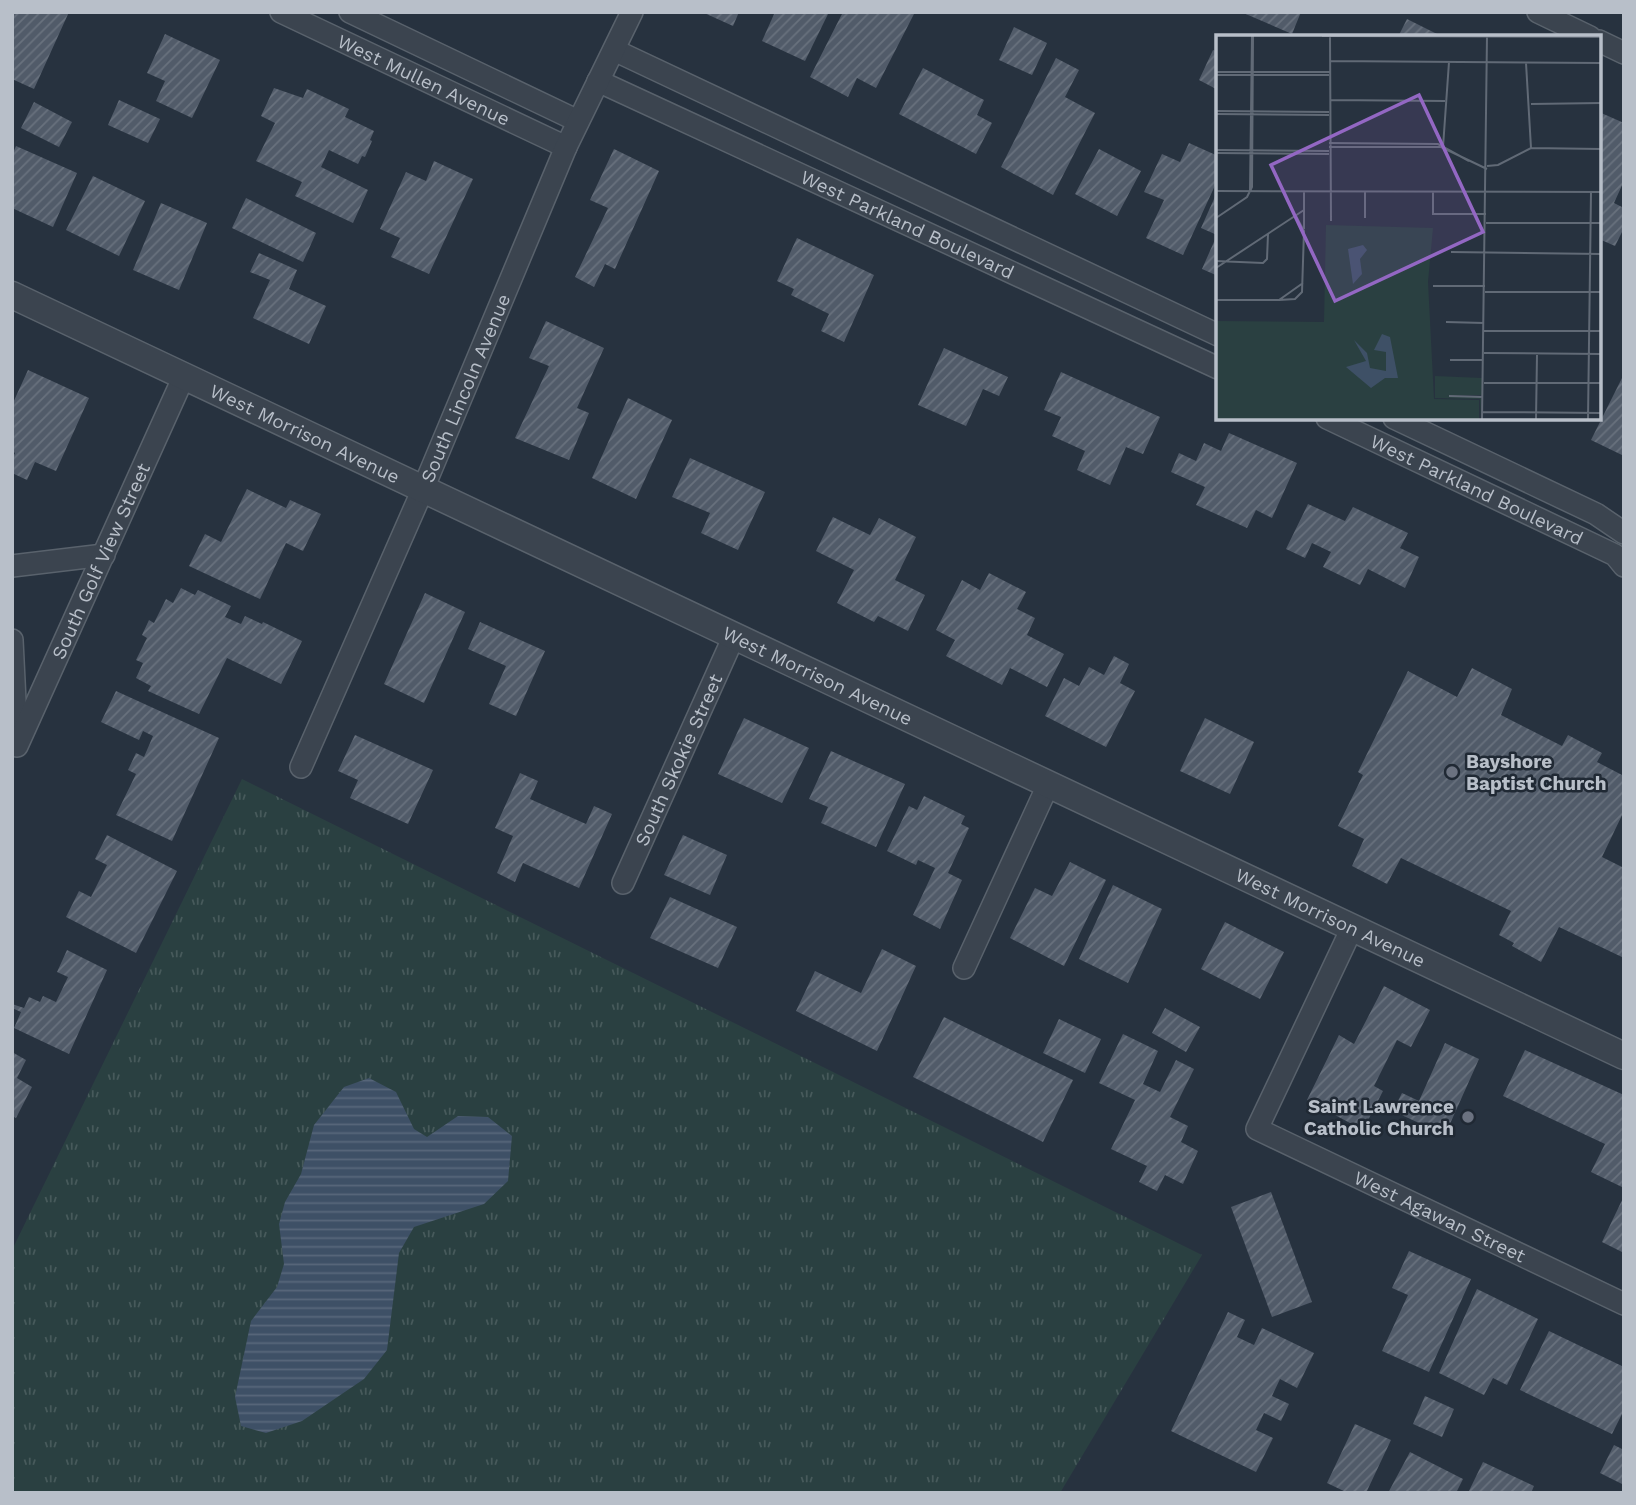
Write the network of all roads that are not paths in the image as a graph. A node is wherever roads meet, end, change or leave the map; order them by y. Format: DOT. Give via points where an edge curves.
graph roads {
  1 [pos="281,12"];
  2 [pos="350,12"];
  3 [pos="632,12"];
  4 [pos="1538,12"];
  5 [pos="1586,35"];
  6 [pos="1601,42"];
  7 [pos="614,50"];
  8 [pos="1624,52"];
  9 [pos="598,81"];
  10 [pos="578,121"];
  11 [pos="566,147"];
  12 [pos="12,295"];
  13 [pos="1216,334"];
  14 [pos="1216,367"];
  15 [pos="184,376"];
  16 [pos="1331,420"];
  17 [pos="1398,420"];
  18 [pos="423,489"];
  19 [pos="1624,533"];
  20 [pos="104,555"];
  21 [pos="12,566"];
  22 [pos="1624,566"];
  23 [pos="734,636"];
  24 [pos="12,640"];
  25 [pos="15,751"];
  26 [pos="301,767"];
  27 [pos="1048,785"];
  28 [pos="623,883"];
  29 [pos="1352,928"];
  30 [pos="964,968"];
  31 [pos="1624,1056"];
  32 [pos="1624,1304"];
  1 -- 11 [label="street, West Mullen Avenue"];
  2 -- 10 [label="street, West Mullen Avenue"];
  3 -- 7 [label="street, South Lincoln Avenue"];
  4 -- 5 [label="street"];
  6 -- 8 [label="street"];
  7 -- 9 [label="street, South Lincoln Avenue"];
  7 -- 13 [label="street, West Parkland Boulevard"];
  9 -- 10 [label="street, South Lincoln Avenue"];
  9 -- 14 [label="street, West Parkland Boulevard"];
  10 -- 11 [label="street, South Lincoln Avenue"];
  11 -- 18 [label="street, South Lincoln Avenue"];
  12 -- 15 [label="street, West Morrison Avenue"];
  15 -- 18 [label="street, West Morrison Avenue"];
  15 -- 20 [label="street, South Golf View Street"];
  16 -- 22 [label="street, West Parkland Boulevard" via="1615,555"];
  17 -- 19 [label="street, West Parkland Boulevard" via="1596,514"];
  18 -- 23 [label="street, West Morrison Avenue"];
  18 -- 26 [label="street, South Lincoln Avenue"];
  20 -- 21 [label="street"];
  20 -- 25 [label="street, South Golf View Street"];
  23 -- 27 [label="street, West Morrison Avenue"];
  23 -- 28 [label="street, South Skokie Street"];
  24 -- 25 [label="street, South Golf View Street"];
  27 -- 29 [label="street, West Morrison Avenue"];
  27 -- 30 [label="street"];
  29 -- 31 [label="street, West Morrison Avenue"];
  29 -- 32 [label="street, West Agawan Street" via="1257,1129"];
}
